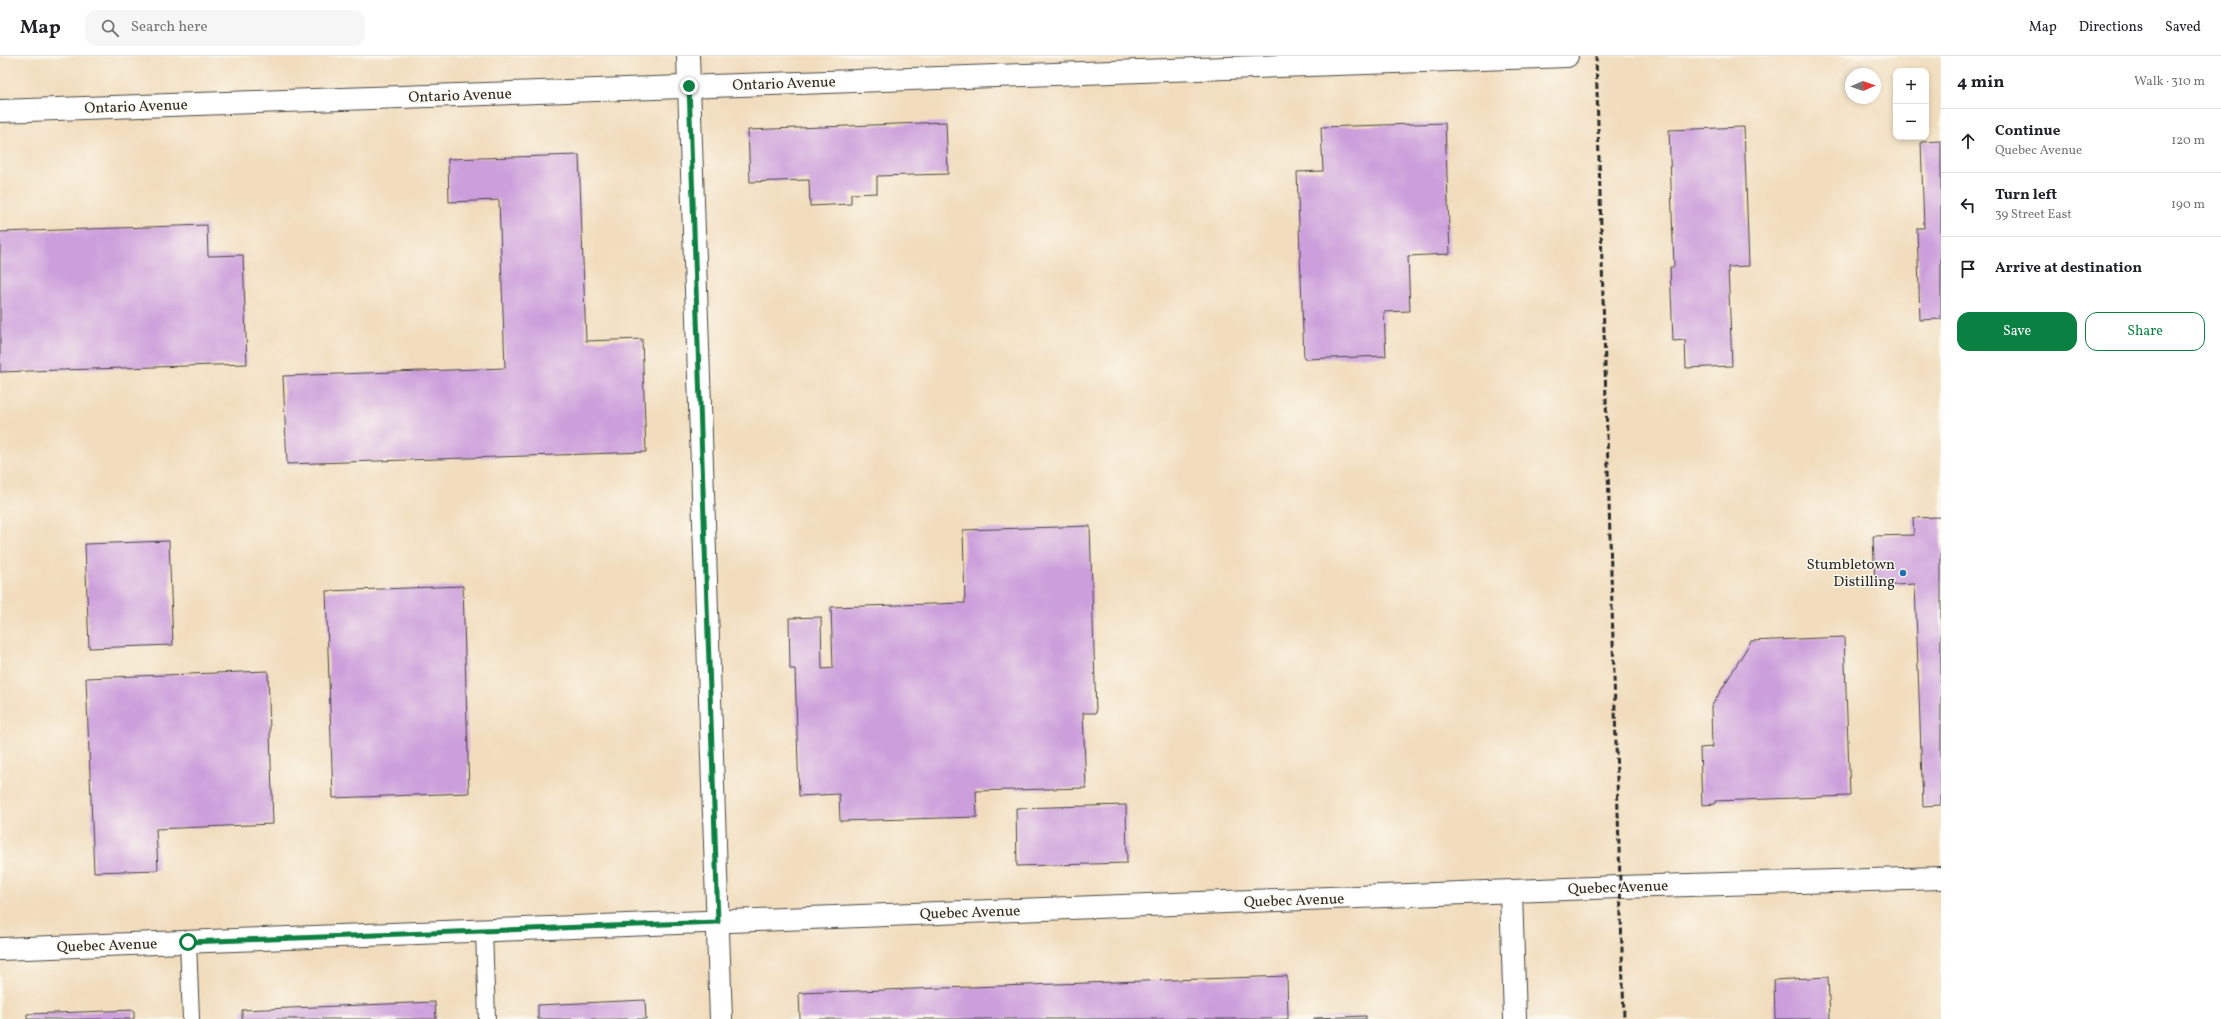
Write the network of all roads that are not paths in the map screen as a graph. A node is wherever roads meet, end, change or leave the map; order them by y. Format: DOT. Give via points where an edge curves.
graph roads {
  1 [pos="688,56"];
  2 [pos="1567,56"];
  3 [pos="1485,58"];
  4 [pos="689,86"];
  5 [pos="0,111"];
  6 [pos="1941,878"];
  7 [pos="1511,892"];
  8 [pos="718,922"];
  9 [pos="484,931"];
  10 [pos="188,942"];
  11 [pos="0,949"];
  12 [pos="191,1019"];
  13 [pos="487,1019"];
  14 [pos="721,1019"];
  15 [pos="1515,1019"];
  1 -- 4 [label="street"];
  2 -- 3 [label="street, Ontario Avenue"];
  3 -- 4 [label="street, Ontario Avenue"];
  4 -- 5 [label="street, Ontario Avenue"];
  4 -- 8 [label="street"];
  6 -- 7 [label="street, Quebec Avenue"];
  7 -- 8 [label="street, Quebec Avenue"];
  7 -- 15 [label="street"];
  8 -- 9 [label="street, Quebec Avenue"];
  8 -- 14 [label="street"];
  9 -- 10 [label="street, Quebec Avenue"];
  9 -- 13 [label="lane"];
  10 -- 11 [label="street, Quebec Avenue"];
  10 -- 12 [label="lane"];
}
